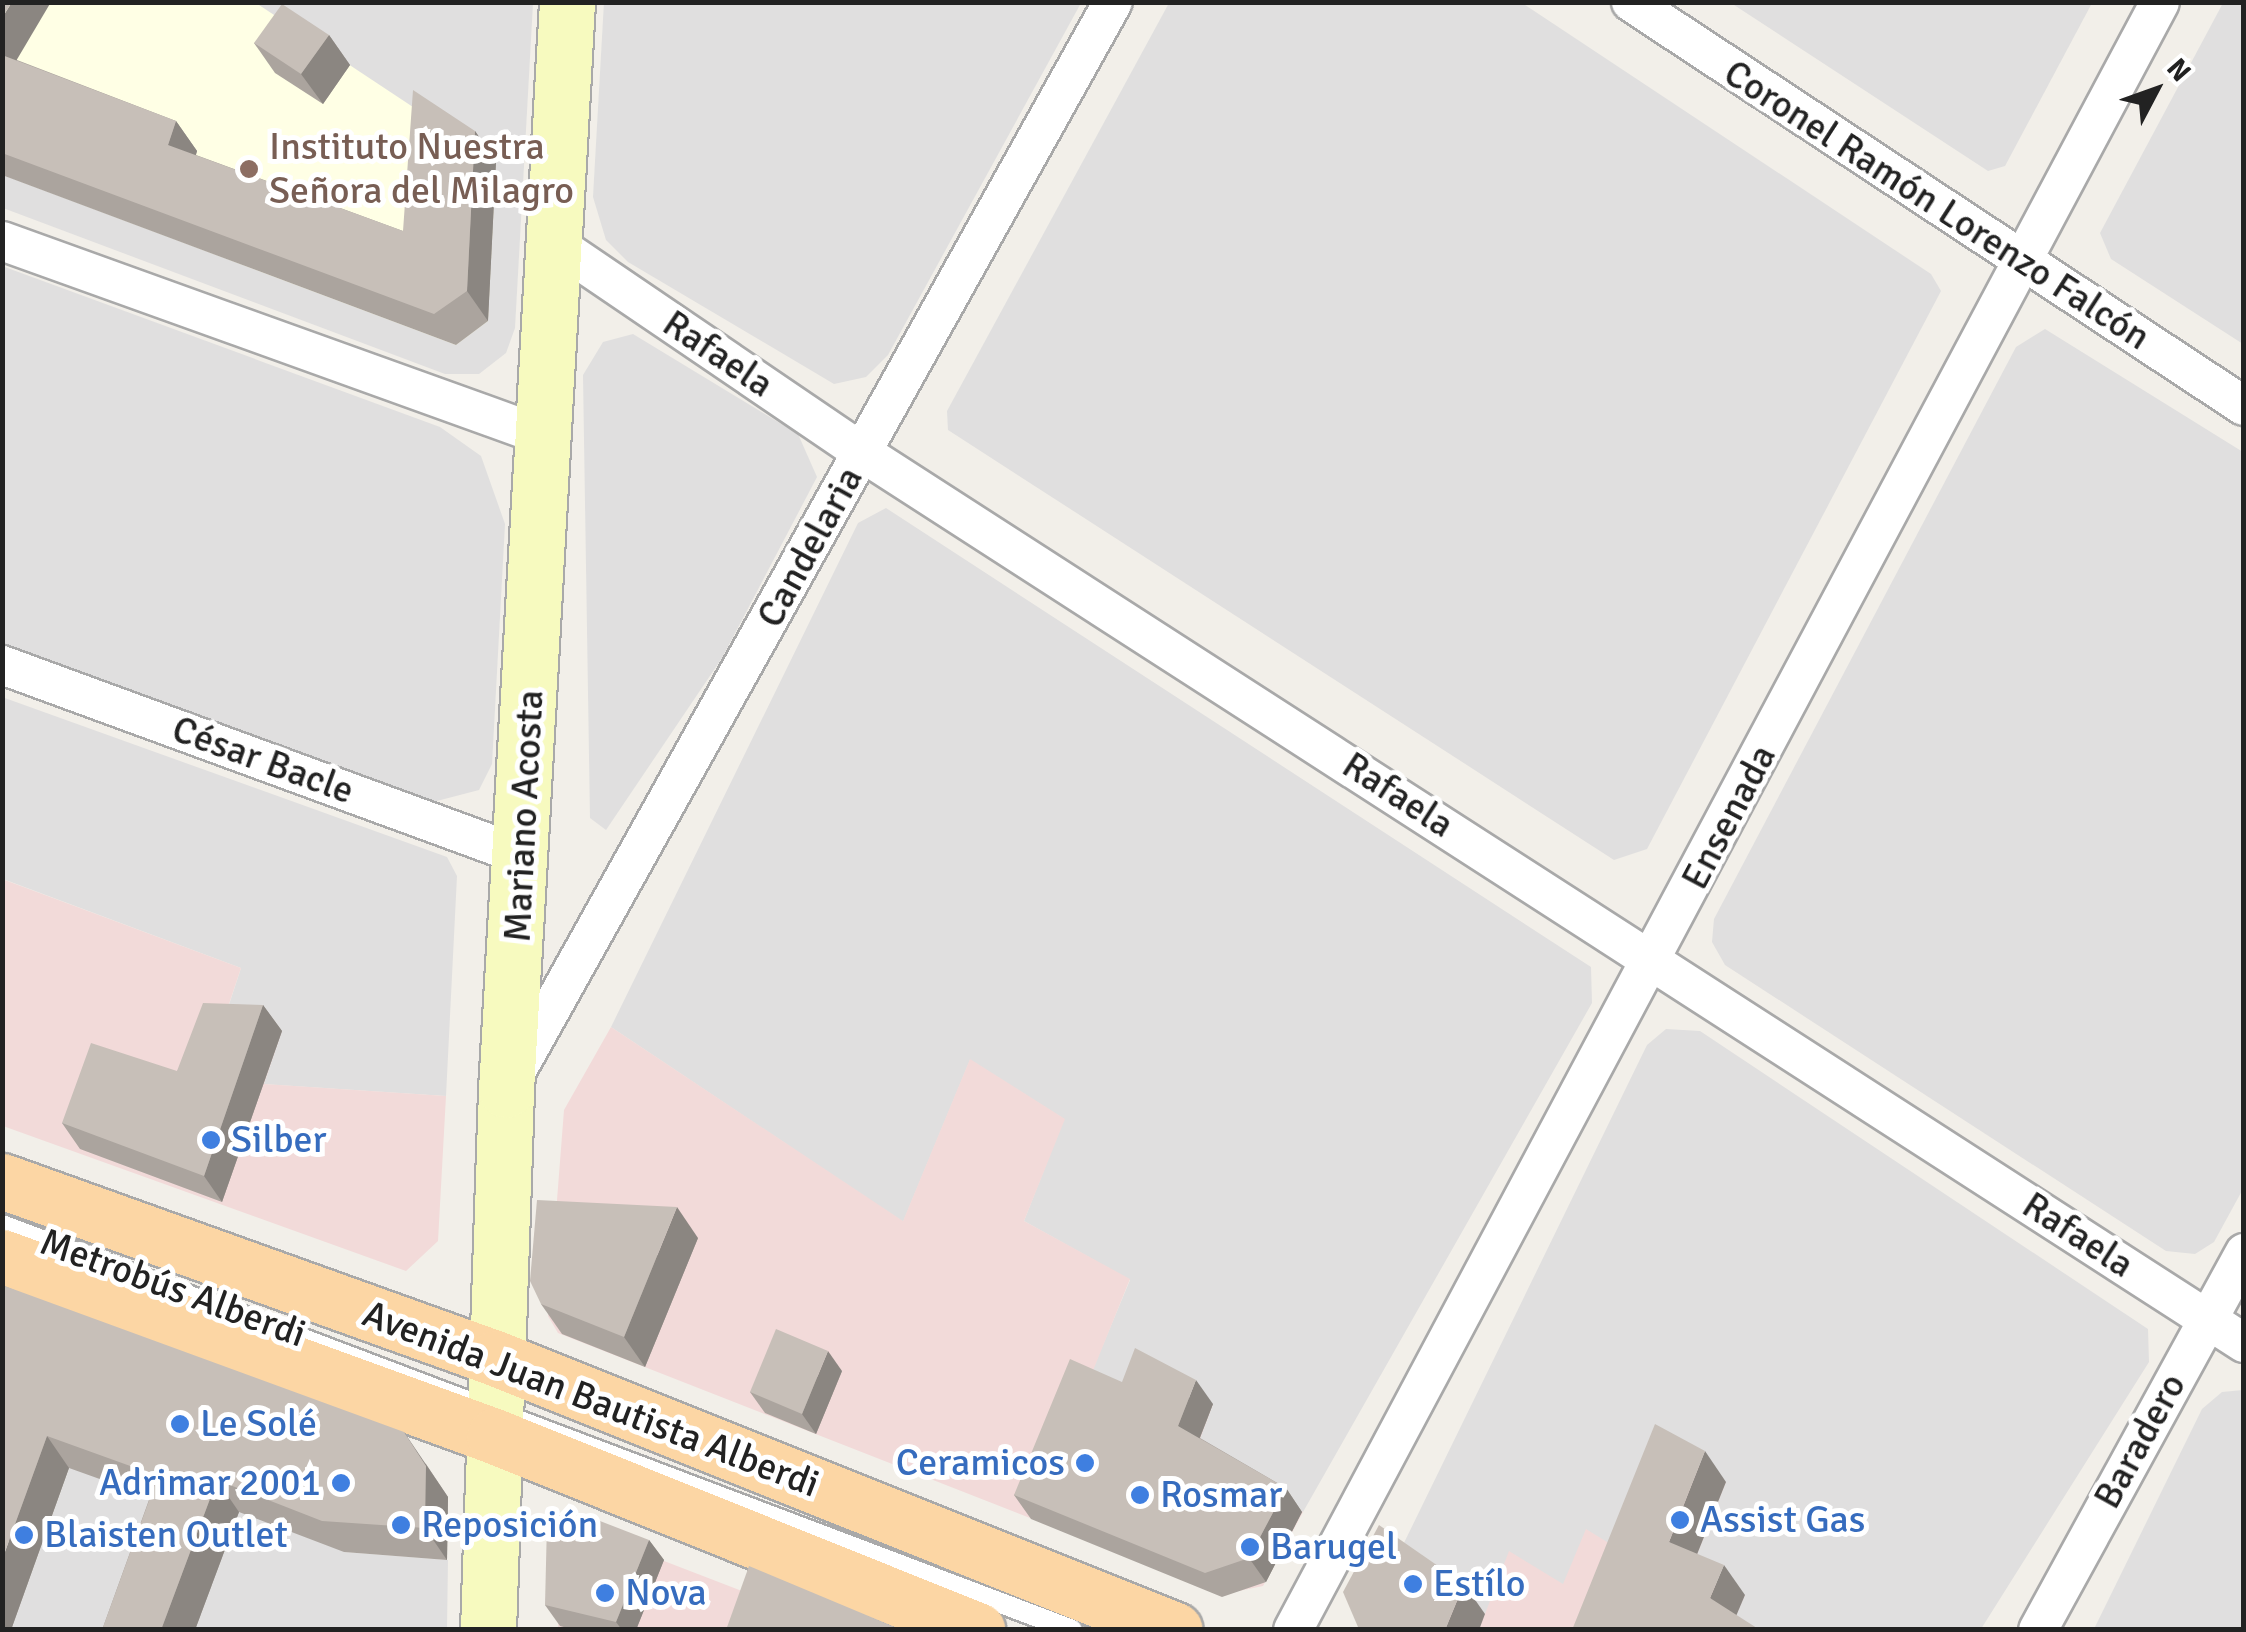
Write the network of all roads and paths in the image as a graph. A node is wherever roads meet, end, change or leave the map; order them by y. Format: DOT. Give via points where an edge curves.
graph roads {
  1 [pos="567,2"];
  2 [pos="1113,2"];
  3 [pos="1631,2"];
  4 [pos="2160,2"];
  5 [pos="2,241"];
  6 [pos="554,243"];
  7 [pos="2023,263"];
  8 [pos="2244,406"];
  9 [pos="544,436"];
  10 [pos="863,452"];
  11 [pos="2,664"];
  12 [pos="523,856"];
  13 [pos="1654,959"];
  14 [pos="506,1090"];
  15 [pos="2,1180"];
  16 [pos="2,1225"];
  17 [pos="2244,1253"];
  18 [pos="2,1257"];
  19 [pos="2207,1319"];
  20 [pos="2244,1343"];
  21 [pos="494,1400"];
  22 [pos="488,1630"];
  23 [pos="977,1630"];
  24 [pos="1072,1630"];
  25 [pos="1175,1630"];
  26 [pos="1293,1630"];
  27 [pos="2038,1630"];
  1 -- 6 [label="street, Mariano Acosta"];
  2 -- 10 [label="street, Candelaria"];
  3 -- 7 [label="street, Coronel Ramón Lorenzo Falcón"];
  4 -- 7 [label="street, Ensenada"];
  5 -- 9 [label="street"];
  6 -- 9 [label="street, Mariano Acosta"];
  6 -- 10 [label="street, Rafaela"];
  7 -- 8 [label="street, Coronel Ramón Lorenzo Falcón"];
  7 -- 13 [label="street, Ensenada"];
  9 -- 12 [label="street, Mariano Acosta"];
  10 -- 13 [label="street, Rafaela"];
  10 -- 14 [label="street, Candelaria"];
  11 -- 12 [label="street, César Bacle"];
  12 -- 14 [label="street, Mariano Acosta"];
  13 -- 19 [label="street, Rafaela"];
  13 -- 26 [label="street, Ensenada"];
  14 -- 21 [label="street, Mariano Acosta"];
  15 -- 21 [label="main road, Avenida Juan Bautista Alberdi"];
  16 -- 21 [label="lane, Metrobús Alberdi"];
  17 -- 19 [label="street, Baradero"];
  18 -- 21 [label="main road, Avenida Juan Bautista Alberdi"];
  19 -- 20 [label="street, Rafaela"];
  19 -- 27 [label="street, Baradero"];
  21 -- 22 [label="street, Mariano Acosta"];
  21 -- 23 [label="main road, Avenida Juan Bautista Alberdi"];
  21 -- 24 [label="lane, Metrobús Alberdi"];
  21 -- 25 [label="main road, Avenida Juan Bautista Alberdi"];
}
